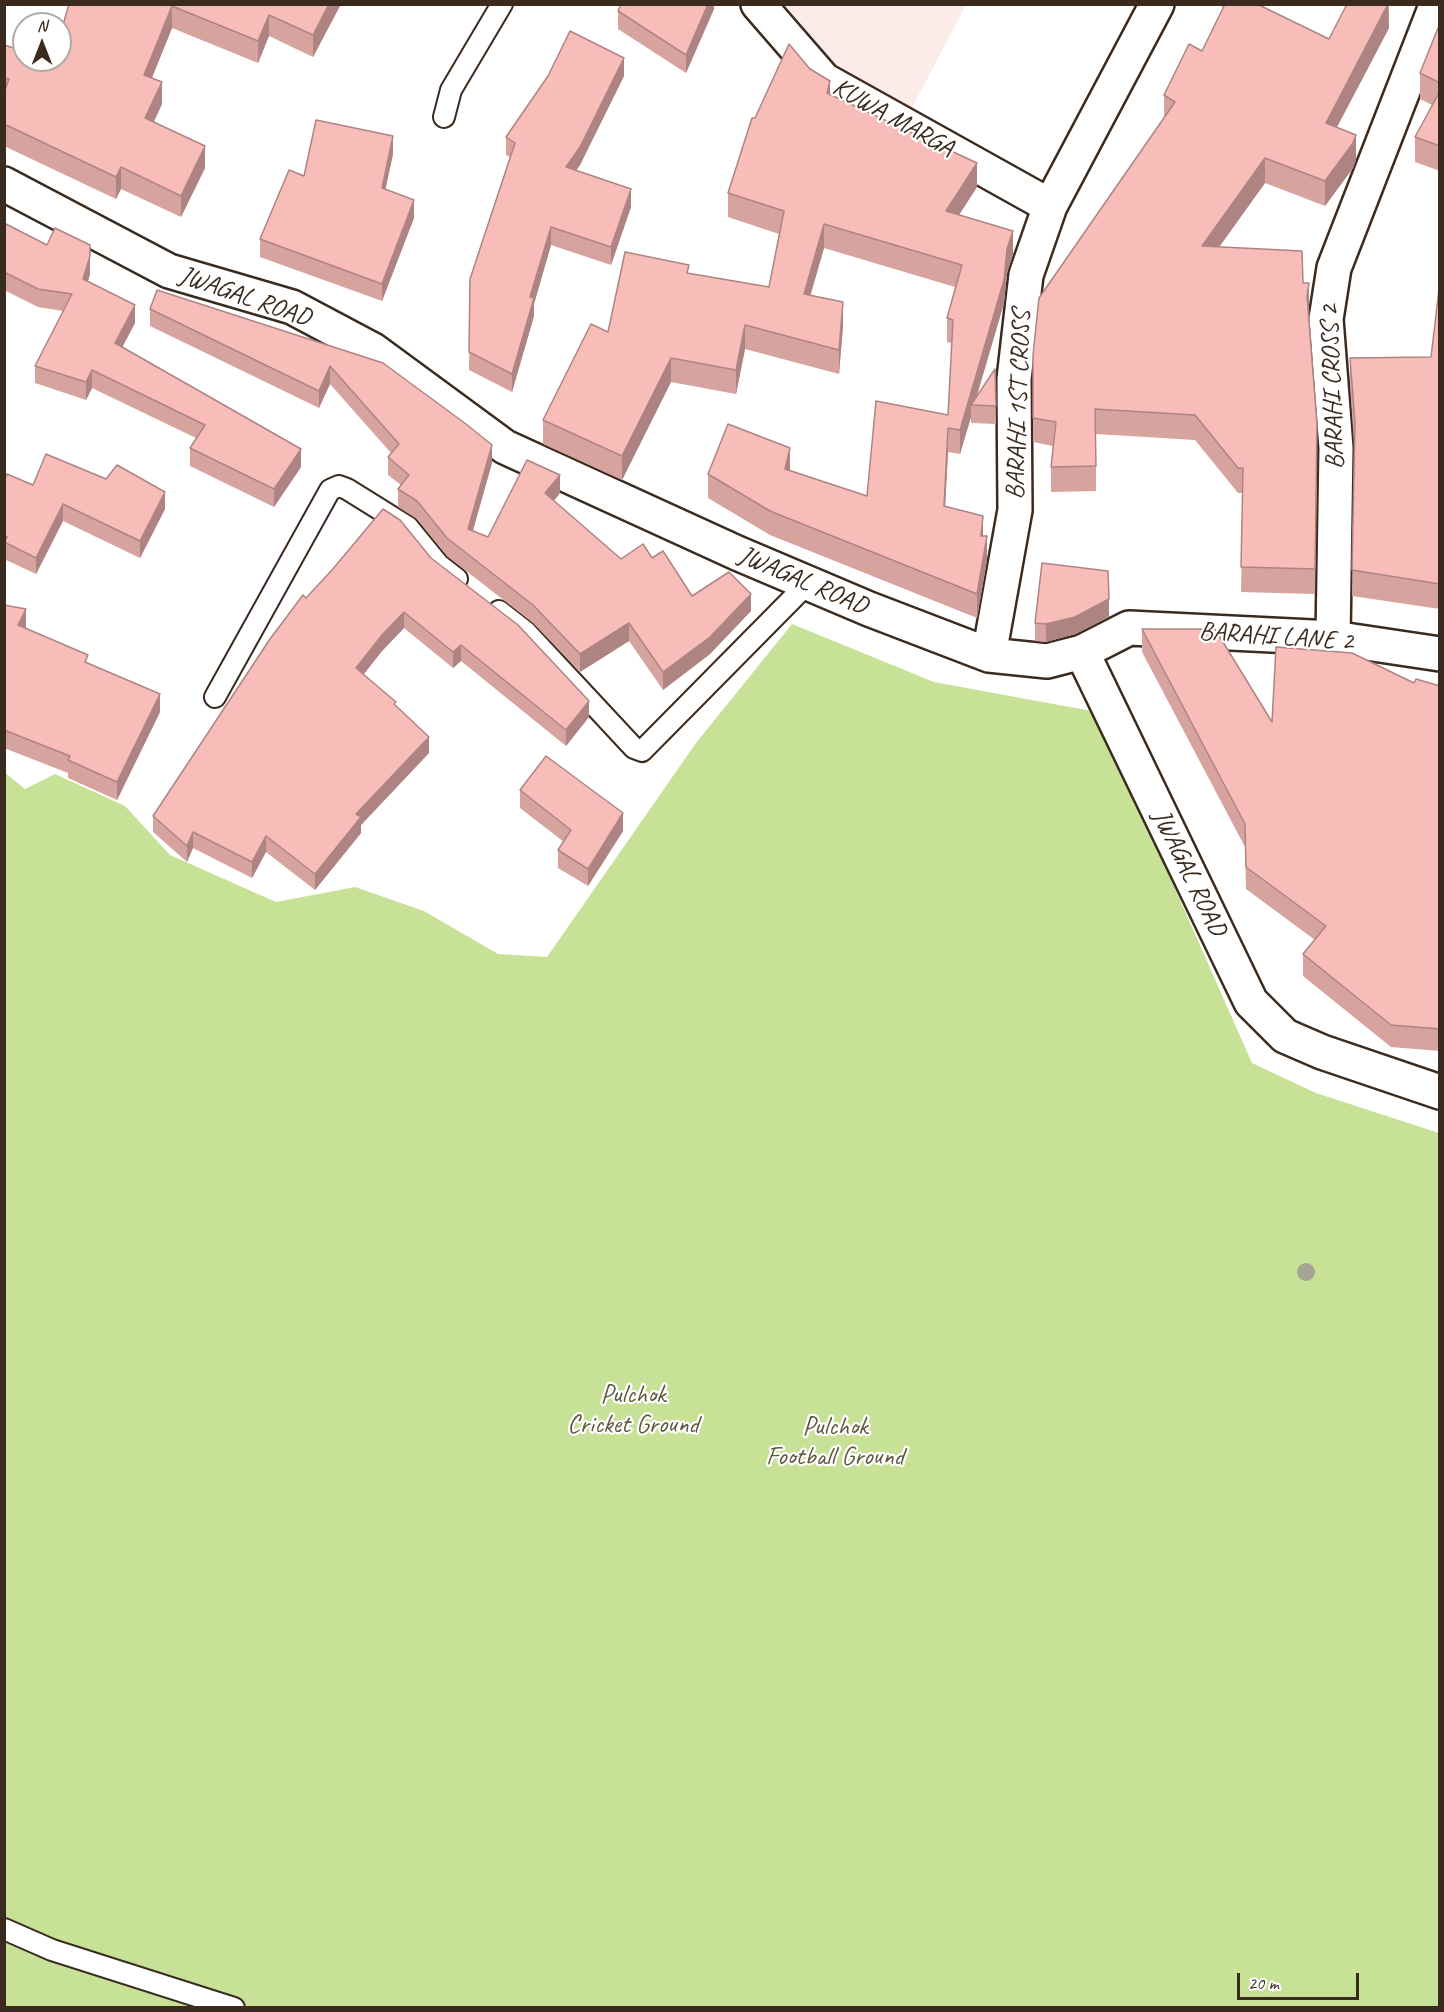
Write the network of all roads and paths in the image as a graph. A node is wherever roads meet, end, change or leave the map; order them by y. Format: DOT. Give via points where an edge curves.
graph roads {
  1 [pos="501,4"];
  2 [pos="758,4"];
  3 [pos="1157,4"];
  4 [pos="1432,10"];
  5 [pos="444,117"];
  6 [pos="4,184"];
  7 [pos="1050,206"];
  8 [pos="810,582"];
  9 [pos="1333,638"];
  10 [pos="1082,652"];
  11 [pos="1440,654"];
  12 [pos="989,655"];
  13 [pos="215,698"];
  14 [pos="1440,1092"];
  15 [pos="4,1929"];
  16 [pos="234,2007"];
  1 -- 5 [label="lane" via="451,90"];
  2 -- 7 [label="street, KUWA MARGA" via="824,80"];
  3 -- 7 [label="street, BARAHI 1ST CROSS"];
  4 -- 9 [label="street, BARAHI CROSS 2" via="1334,268 1326,319 1336,448"];
  6 -- 8 [label="street, JWAGAL ROAD" via="169,270 292,308 373,350 506,447 737,553"];
  7 -- 12 [label="street, BARAHI 1ST CROSS" via="1026,275 1014,380 1015,510"];
  8 -- 12 [label="street, JWAGAL ROAD"];
  8 -- 13 [label="lane" via="642,751 633,748 526,632 439,565 408,527 339,486 330,490"];
  9 -- 10 [label="street, BARAHI LANE 2" via="1129,628"];
  9 -- 11 [label="street, BARAHI LANE 2"];
  10 -- 12 [label="street, JWAGAL ROAD" via="1047,661"];
  10 -- 14 [label="street, JWAGAL ROAD" via="1251,1002 1285,1036 1322,1053"];
  15 -- 16 [label="lane" via="52,1950"];
}
